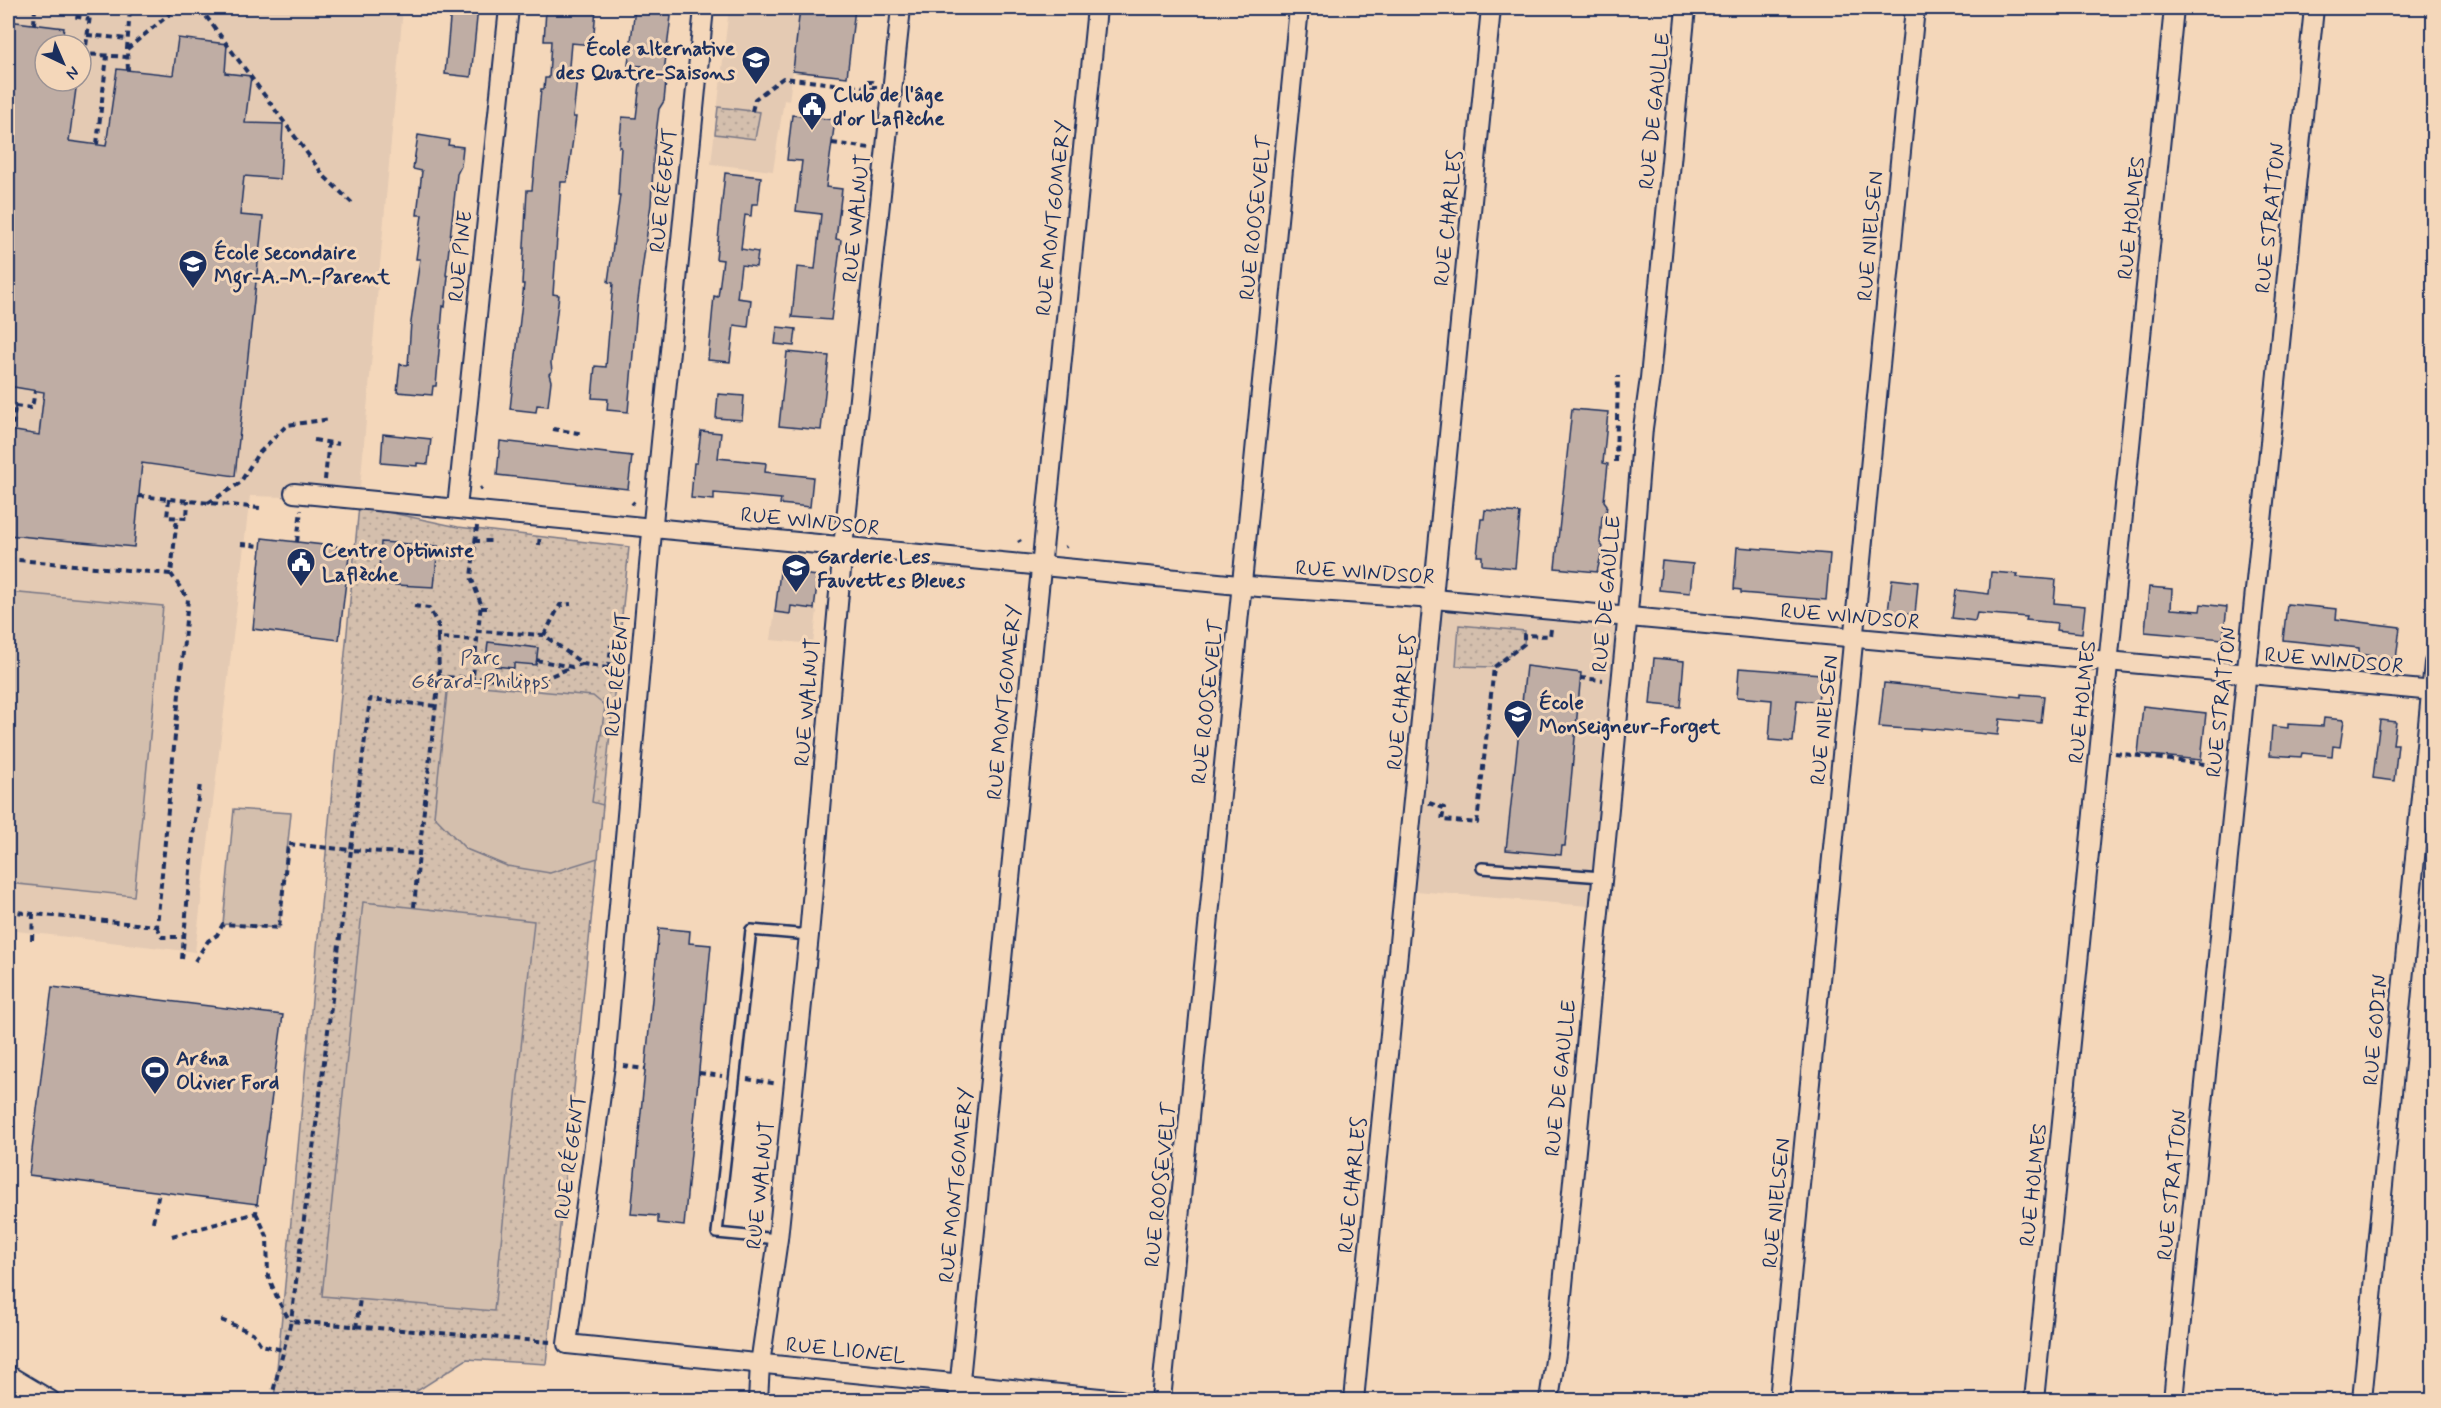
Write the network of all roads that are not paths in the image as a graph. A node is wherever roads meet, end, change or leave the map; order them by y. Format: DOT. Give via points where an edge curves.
graph roads {
  1 [pos="509,8"];
  2 [pos="704,8"];
  3 [pos="900,8"];
  4 [pos="1097,8"];
  5 [pos="1299,8"];
  6 [pos="1491,8"];
  7 [pos="1686,8"];
  8 [pos="1915,8"];
  9 [pos="2174,8"];
  10 [pos="2314,8"];
  11 [pos="298,500"];
  12 [pos="457,508"];
  13 [pos="652,528"];
  14 [pos="843,547"];
  15 [pos="1039,566"];
  16 [pos="1242,585"];
  17 [pos="1434,599"];
  18 [pos="1627,618"];
  19 [pos="1854,639"];
  20 [pos="2109,660"];
  21 [pos="2433,663"];
  22 [pos="2246,675"];
  23 [pos="2432,691"];
  24 [pos="1482,868"];
  25 [pos="1602,877"];
  26 [pos="809,935"];
  27 [pos="778,1239"];
  28 [pos="560,1343"];
  29 [pos="760,1364"];
  30 [pos="8,1376"];
  31 [pos="958,1392"];
  32 [pos="51,1401"];
  33 [pos="758,1401"];
  34 [pos="1120,1401"];
  35 [pos="1161,1401"];
  36 [pos="1354,1401"];
  37 [pos="1550,1401"];
  38 [pos="1779,1401"];
  39 [pos="2034,1401"];
  40 [pos="2173,1401"];
  41 [pos="2362,1401"];
  1 -- 12 [label="street, RUE PINE"];
  2 -- 13 [label="street, RUE RÉGENT"];
  3 -- 14 [label="street, RUE WALNUT"];
  4 -- 15 [label="street, RUE MONTGOMERY"];
  5 -- 16 [label="street, RUE ROOSEVELT"];
  6 -- 17 [label="street, RUE CHARLES"];
  7 -- 18 [label="street, RUE DE GAULLE"];
  8 -- 19 [label="street, RUE NIELSEN"];
  9 -- 20 [label="street, RUE HOLMES"];
  10 -- 22 [label="street, RUE STRATTON"];
  11 -- 12 [label="street, RUE WINDSOR" via="324,495"];
  12 -- 13 [label="street, RUE WINDSOR"];
  13 -- 14 [label="street, RUE WINDSOR"];
  13 -- 28 [label="street, RUE RÉGENT" via="605,1065"];
  14 -- 15 [label="street, RUE WINDSOR"];
  14 -- 26 [label="street, RUE WALNUT"];
  15 -- 16 [label="street, RUE WINDSOR"];
  15 -- 31 [label="street, RUE MONTGOMERY"];
  16 -- 17 [label="street, RUE WINDSOR"];
  16 -- 35 [label="street, RUE ROOSEVELT"];
  17 -- 18 [label="street, RUE WINDSOR"];
  17 -- 36 [label="street, RUE CHARLES"];
  18 -- 19 [label="street, RUE WINDSOR"];
  18 -- 25 [label="street, RUE DE GAULLE"];
  19 -- 20 [label="street, RUE WINDSOR"];
  19 -- 38 [label="street, RUE NIELSEN"];
  20 -- 22 [label="street, RUE WINDSOR"];
  20 -- 39 [label="street, RUE HOLMES"];
  21 -- 23 [label="street, RUE GODIN"];
  22 -- 23 [label="street, RUE WINDSOR"];
  22 -- 40 [label="street, RUE STRATTON"];
  23 -- 41 [label="street, RUE GODIN"];
  24 -- 25 [label="lane"];
  25 -- 37 [label="street, RUE DE GAULLE"];
  26 -- 27 [label="street, RUE WALNUT"];
  26 -- 27 [label="lane" via="751,930 719,1209 717,1233"];
  27 -- 29 [label="street, RUE WALNUT"];
  28 -- 29 [label="street, RUE LIONEL"];
  29 -- 31 [label="street, RUE LIONEL"];
  29 -- 33 [label="street, RUE WALNUT"];
  30 -- 32 [label="street"];
  31 -- 34 [label="street, RUE LIONEL"];
}
